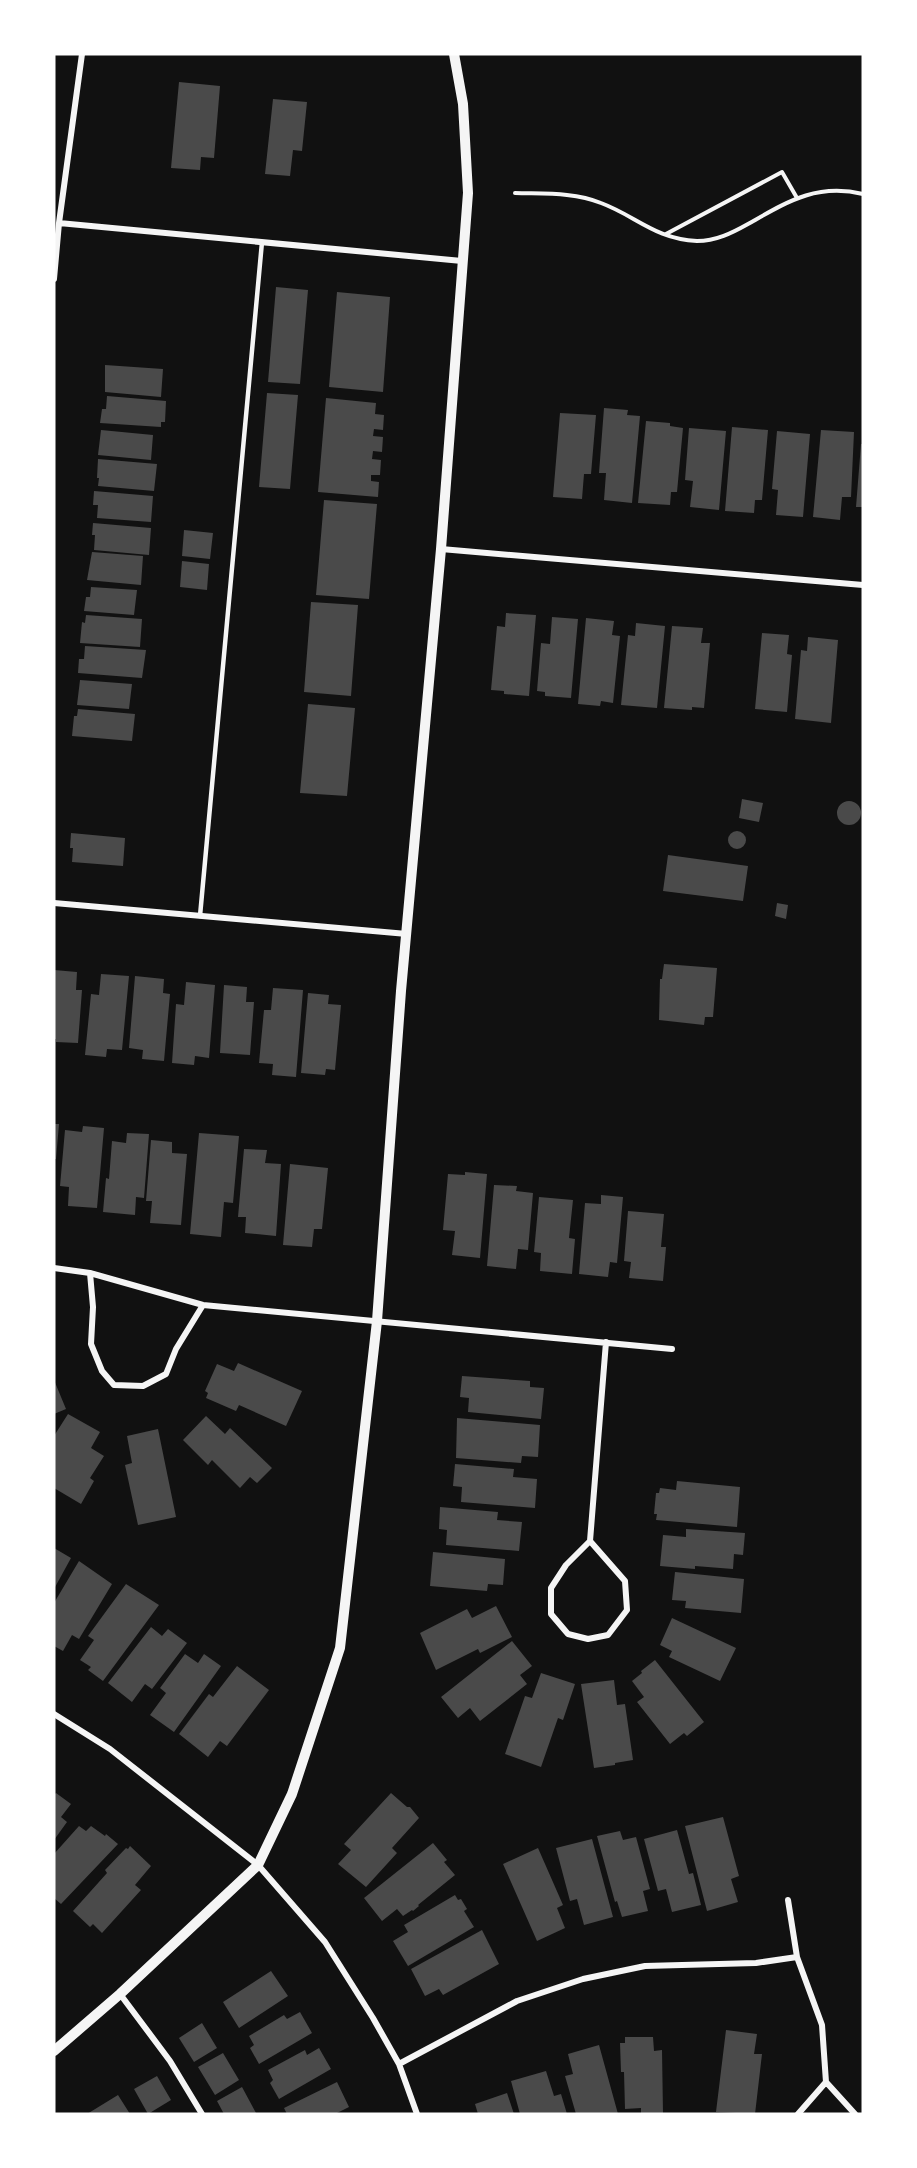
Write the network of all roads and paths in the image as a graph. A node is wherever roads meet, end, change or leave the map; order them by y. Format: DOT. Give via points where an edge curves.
graph roads {
  1 [pos="82,54"];
  2 [pos="454,54"];
  3 [pos="515,193"];
  4 [pos="863,194"];
  5 [pos="797,198"];
  6 [pos="59,223"];
  7 [pos="665,235"];
  8 [pos="262,242"];
  9 [pos="462,261"];
  10 [pos="54,279"];
  11 [pos="441,549"];
  12 [pos="863,585"];
  13 [pos="54,903"];
  14 [pos="200,916"];
  15 [pos="407,934"];
  16 [pos="54,1268"];
  17 [pos="90,1273"];
  18 [pos="203,1305"];
  19 [pos="377,1321"];
  20 [pos="606,1342"];
  21 [pos="672,1349"];
  22 [pos="590,1541"];
  23 [pos="54,1714"];
  24 [pos="258,1864"];
  25 [pos="788,1900"];
  26 [pos="796,1957"];
  27 [pos="120,1994"];
  28 [pos="54,2051"];
  29 [pos="399,2064"];
  30 [pos="826,2082"];
  31 [pos="202,2114"];
  32 [pos="417,2114"];
  33 [pos="798,2114"];
  34 [pos="855,2114"];
  1 -- 6 [label="street"];
  2 -- 9 [label="street" via="467,151"];
  3 -- 7 [label="path" via="585,198"];
  4 -- 5 [label="path" via="844,189"];
  5 -- 7 [label="path" via="719,239 698,241"];
  5 -- 7 [label="path" via="782,172"];
  6 -- 8 [label="street"];
  6 -- 10 [label="street"];
  8 -- 9 [label="street"];
  8 -- 14 [label="lane"];
  9 -- 11 [label="street"];
  11 -- 12 [label="street"];
  11 -- 15 [label="street"];
  13 -- 14 [label="street"];
  14 -- 15 [label="street"];
  15 -- 19 [label="street"];
  16 -- 17 [label="street"];
  17 -- 18 [label="street"];
  17 -- 18 [label="street" via="91,1344 102,1371 114,1385 143,1386 166,1374 176,1349"];
  18 -- 19 [label="street"];
  19 -- 20 [label="street"];
  19 -- 24 [label="street" via="340,1648 292,1794"];
  20 -- 21 [label="street"];
  20 -- 22 [label="street"];
  22 -- 22 [label="street" via="566,1565 551,1588 551,1614 568,1634 588,1639 608,1635 627,1610 625,1581"];
  23 -- 24 [label="street" via="110,1749"];
  24 -- 27 [label="street"];
  24 -- 29 [label="street" via="325,1942"];
  25 -- 26 [label="street"];
  26 -- 29 [label="street" via="756,1963 645,1966 583,1979 518,2001"];
  26 -- 30 [label="street" via="822,2025"];
  27 -- 28 [label="street"];
  27 -- 31 [label="street" via="170,2061"];
  29 -- 32 [label="street"];
  30 -- 33 [label="street"];
  30 -- 34 [label="street"];
}
